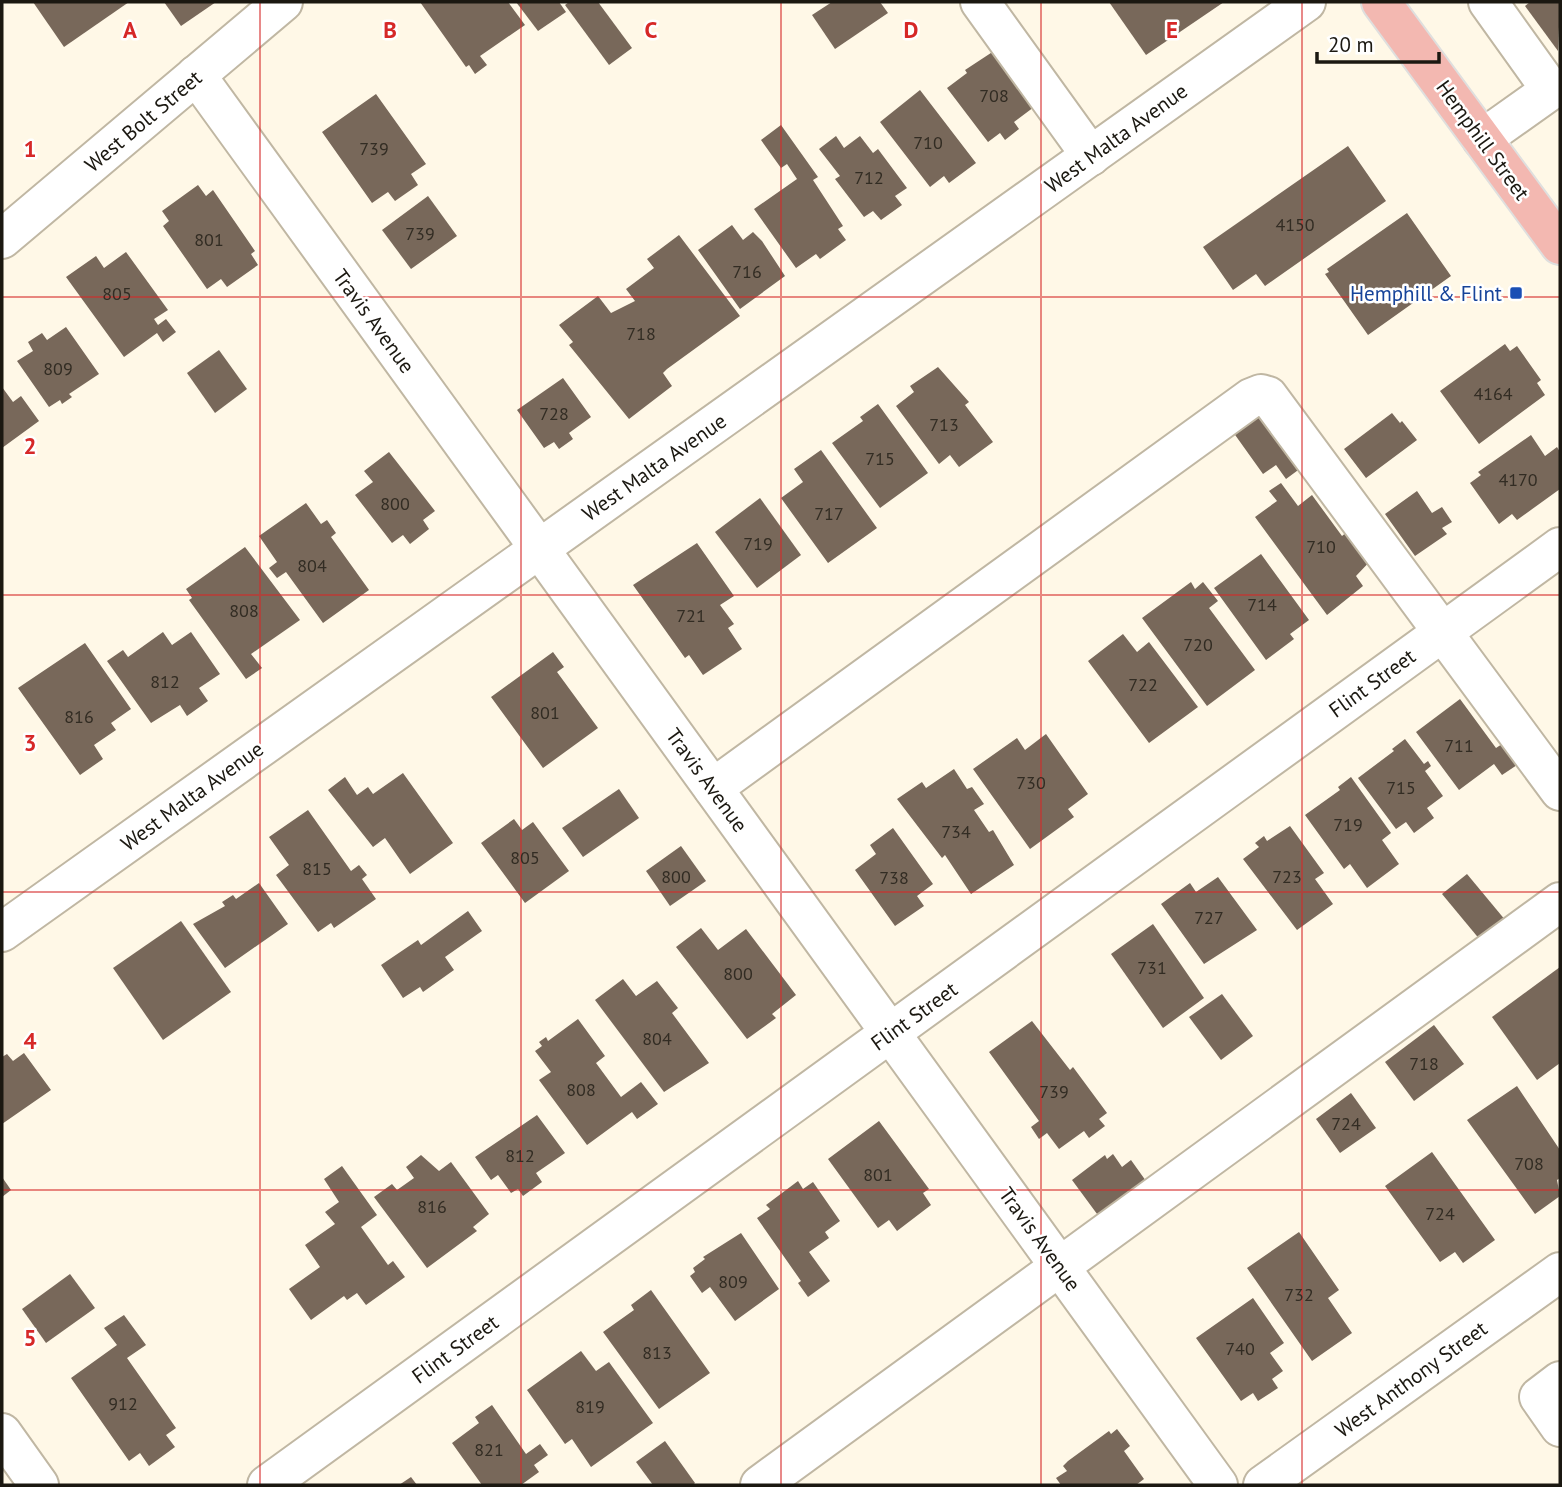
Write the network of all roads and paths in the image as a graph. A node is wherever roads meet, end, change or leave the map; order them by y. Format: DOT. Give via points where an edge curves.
graph roads {
  1 [pos="284,2"];
  2 [pos="980,2"];
  3 [pos="1306,2"];
  4 [pos="1381,2"];
  5 [pos="1488,2"];
  6 [pos="196,75"];
  7 [pos="1555,90"];
  8 [pos="1482,139"];
  9 [pos="1091,156"];
  10 [pos="1557,234"];
  11 [pos="2,239"];
  12 [pos="1560,547"];
  13 [pos="539,549"];
  14 [pos="1441,634"];
  15 [pos="713,788"];
  16 [pos="1560,791"];
  17 [pos="1560,902"];
  18 [pos="2,932"];
  19 [pos="891,1033"];
  20 [pos="1059,1266"];
  21 [pos="1560,1272"];
  22 [pos="1560,1381"];
  23 [pos="1560,1427"];
  24 [pos="2,1433"];
  25 [pos="39,1485"];
  26 [pos="267,1485"];
  27 [pos="760,1485"];
  28 [pos="1218,1485"];
  29 [pos="1263,1485"];
  1 -- 6 [label="street, West Bolt Street"];
  2 -- 9 [label="street"];
  3 -- 9 [label="street, West Malta Avenue"];
  4 -- 8 [label="main road, Hemphill Street"];
  5 -- 7 [label="street"];
  6 -- 11 [label="street, West Bolt Street"];
  6 -- 13 [label="street, Travis Avenue"];
  7 -- 8 [label="street"];
  8 -- 10 [label="main road, Hemphill Street"];
  9 -- 13 [label="street, West Malta Avenue"];
  12 -- 14 [label="street, Flint Street"];
  13 -- 15 [label="street, Travis Avenue"];
  13 -- 18 [label="street, West Malta Avenue"];
  14 -- 15 [label="street" via="1268,396 1261,394"];
  14 -- 16 [label="street"];
  14 -- 19 [label="street, Flint Street"];
  15 -- 19 [label="street, Travis Avenue"];
  17 -- 20 [label="street"];
  19 -- 20 [label="street, Travis Avenue"];
  19 -- 26 [label="street, Flint Street"];
  20 -- 27 [label="street"];
  20 -- 28 [label="street, Travis Avenue"];
  21 -- 29 [label="street, West Anthony Street"];
  22 -- 23 [label="street" via="1539,1397"];
  24 -- 25 [label="street"];
}
